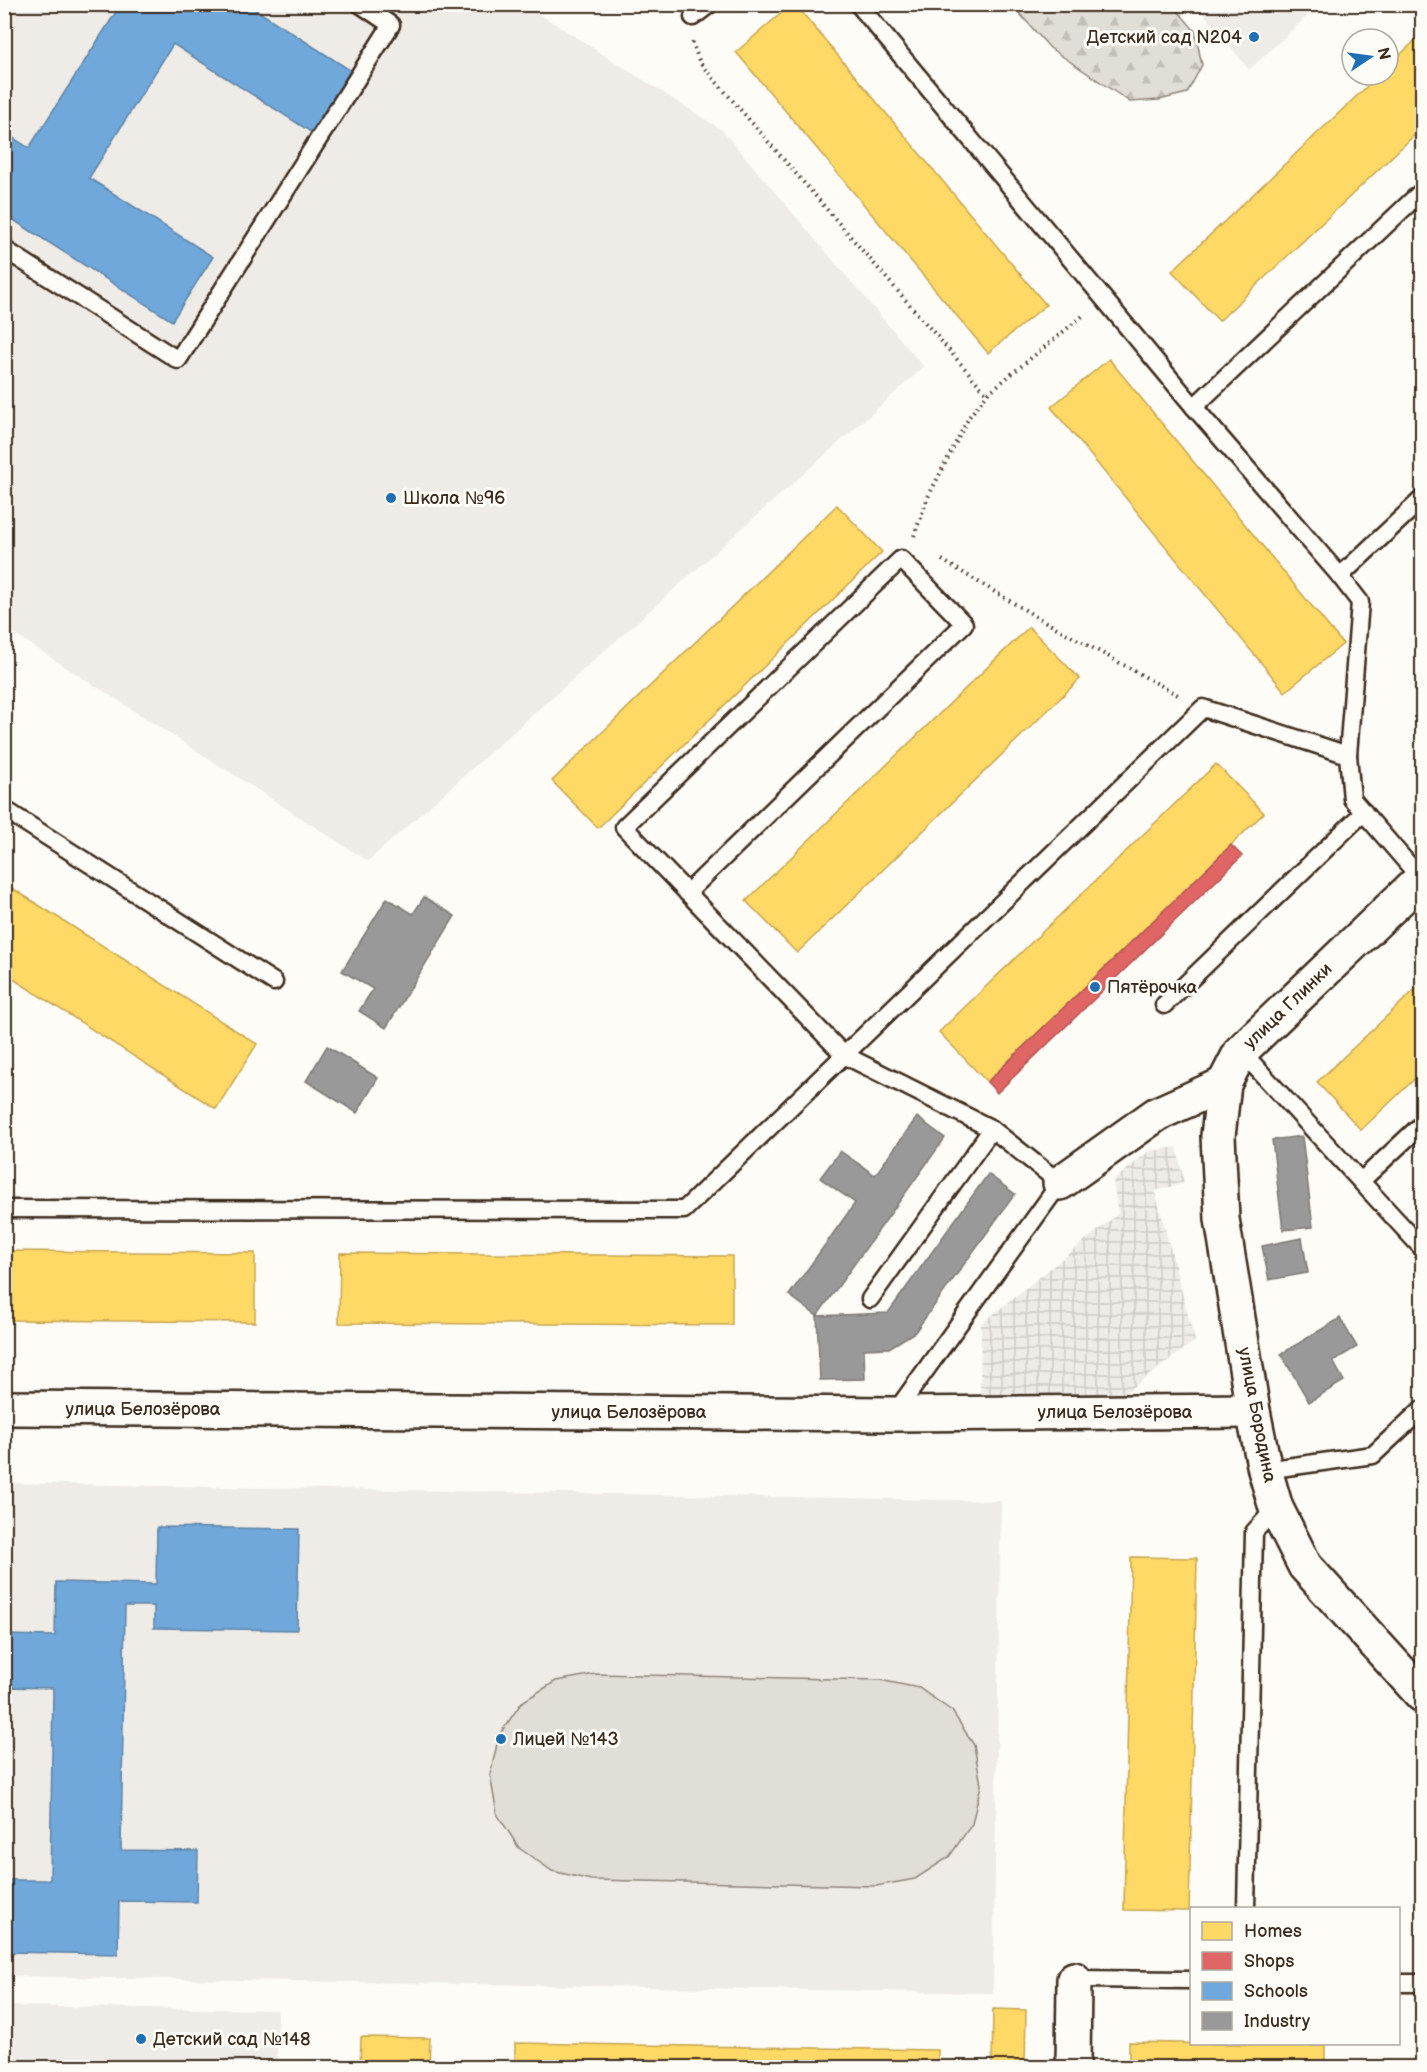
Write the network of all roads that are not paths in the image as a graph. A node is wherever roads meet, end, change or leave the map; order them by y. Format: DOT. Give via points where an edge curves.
graph roads {
  1 [pos="360,4"];
  2 [pos="710,4"];
  3 [pos="858,4"];
  4 [pos="693,17"];
  5 [pos="1422,191"];
  6 [pos="4,249"];
  7 [pos="1194,407"];
  8 [pos="1422,498"];
  9 [pos="1340,576"];
  10 [pos="1348,754"];
  11 [pos="4,809"];
  12 [pos="1364,812"];
  13 [pos="1422,878"];
  14 [pos="687,893"];
  15 [pos="274,982"];
  16 [pos="1164,1005"];
  17 [pos="1241,1051"];
  18 [pos="844,1055"];
  19 [pos="1224,1084"];
  20 [pos="1422,1124"];
  21 [pos="992,1129"];
  22 [pos="1361,1181"];
  23 [pos="1060,1183"];
  24 [pos="4,1209"];
  25 [pos="1422,1248"];
  26 [pos="870,1299"];
  27 [pos="4,1408"];
  28 [pos="1422,1409"];
  29 [pos="1253,1411"];
  30 [pos="894,1414"];
  31 [pos="1265,1470"];
  32 [pos="1276,1508"];
  33 [pos="1422,1695"];
  34 [pos="1246,1907"];
  35 [pos="1074,1979"];
  36 [pos="1190,1980"];
  37 [pos="1400,1983"];
  38 [pos="1422,1983"];
  39 [pos="1072,2067"];
  1 -- 6 [label="lane" via="391,25 178,360"];
  2 -- 4 [label="lane"];
  3 -- 7 [label="lane"];
  5 -- 7 [label="lane"];
  7 -- 9 [label="lane"];
  8 -- 9 [label="lane"];
  9 -- 10 [label="lane" via="1360,602"];
  10 -- 12 [label="lane" via="1352,799"];
  10 -- 18 [label="lane" via="1203,708"];
  11 -- 15 [label="lane"];
  12 -- 13 [label="lane"];
  12 -- 16 [label="lane"];
  13 -- 17 [label="street, улица Глинки"];
  14 -- 14 [label="lane" via="964,624 901,559 624,827"];
  14 -- 18 [label="lane"];
  17 -- 19 [label="street, улица Глинки"];
  17 -- 22 [label="lane"];
  18 -- 21 [label="lane"];
  18 -- 24 [label="lane" via="684,1210"];
  19 -- 23 [label="street" via="1157,1114"];
  19 -- 29 [label="street, улица Бородина" via="1218,1137 1222,1219"];
  20 -- 22 [label="lane"];
  21 -- 23 [label="lane"];
  21 -- 26 [label="lane"];
  22 -- 25 [label="lane"];
  23 -- 30 [label="lane"];
  27 -- 30 [label="street, улица Белозёрова"];
  28 -- 31 [label="lane" via="1373,1455"];
  29 -- 30 [label="street, улица Белозёрова"];
  29 -- 31 [label="street, улица Бородина"];
  31 -- 32 [label="street, улица Бородина"];
  32 -- 33 [label="street, улица Бородина" via="1305,1566"];
  32 -- 34 [label="lane" via="1254,1532"];
  35 -- 36 [label="lane"];
  35 -- 39 [label="street"];
  37 -- 38 [label="lane"];
}
